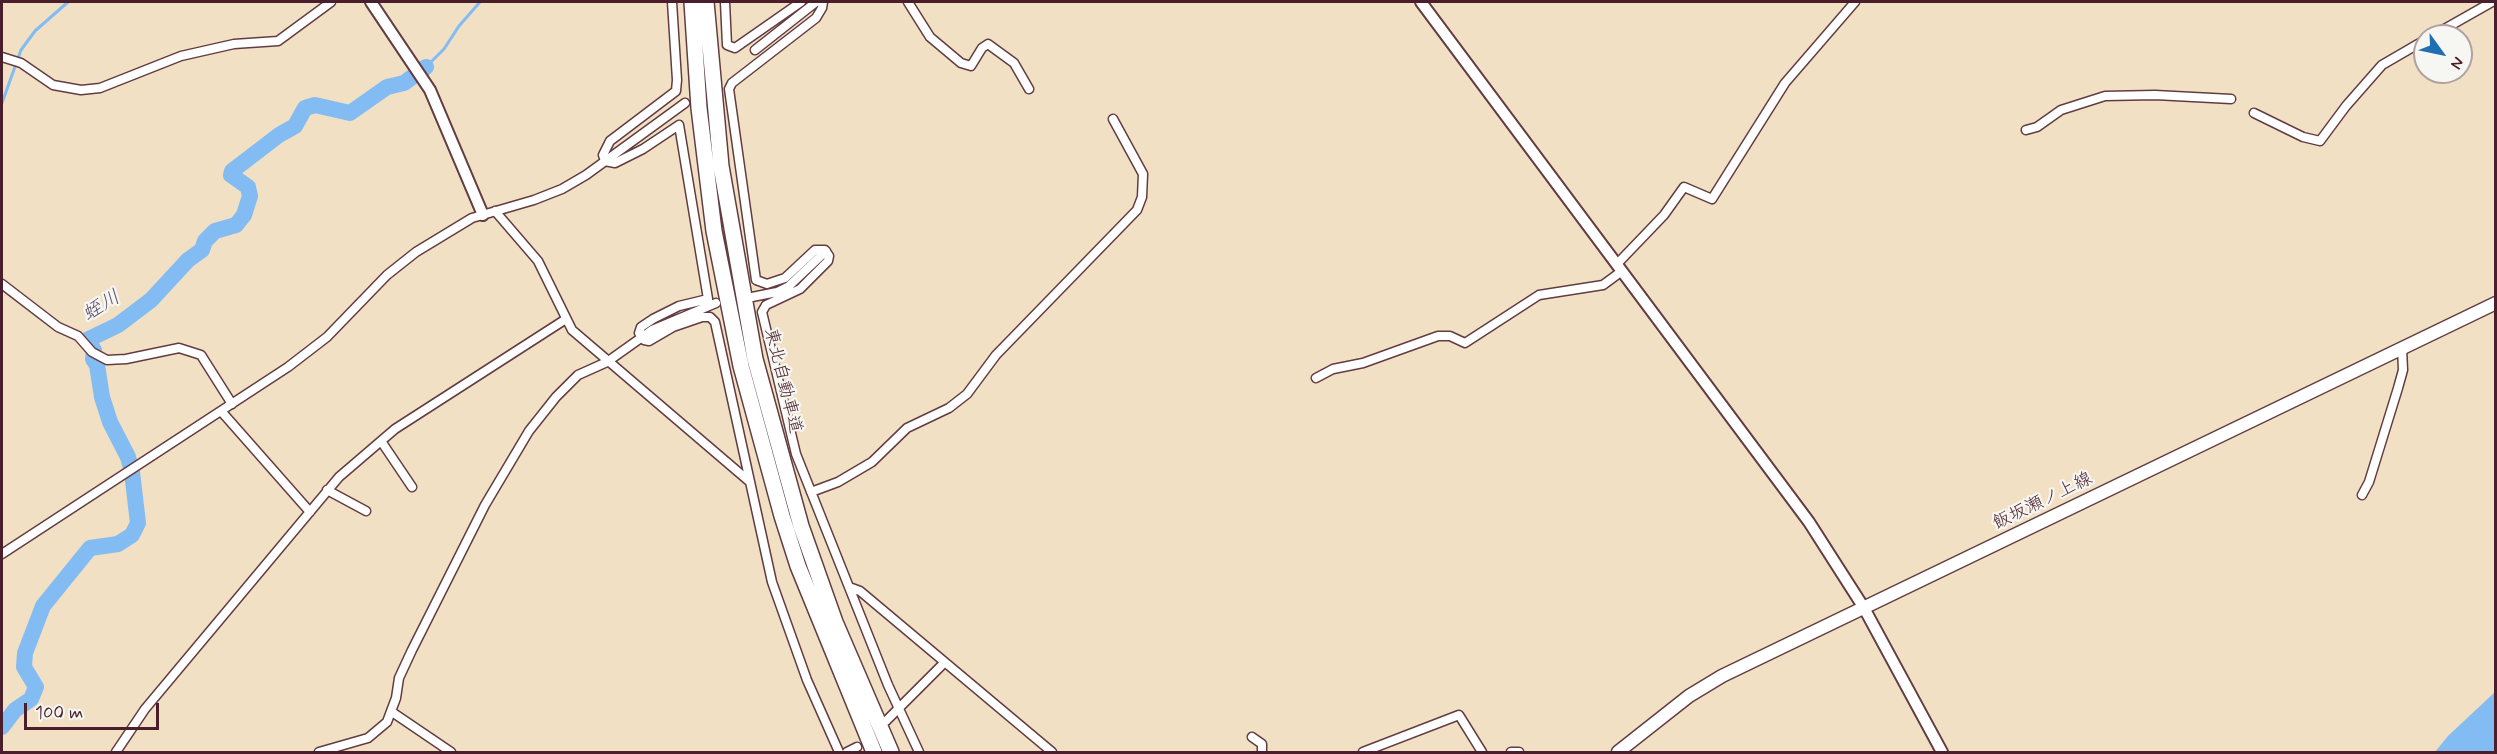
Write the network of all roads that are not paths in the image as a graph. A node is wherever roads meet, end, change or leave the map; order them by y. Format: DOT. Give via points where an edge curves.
graph roads {
  1 [pos="331,2"];
  2 [pos="371,2"];
  3 [pos="672,2"];
  4 [pos="692,2"];
  5 [pos="706,2"];
  6 [pos="725,2"];
  7 [pos="801,2"];
  8 [pos="816,2"];
  9 [pos="823,2"];
  10 [pos="908,2"];
  11 [pos="1421,2"];
  12 [pos="1855,2"];
  13 [pos="2492,2"];
  14 [pos="2453,24"];
  15 [pos="2413,47"];
  16 [pos="755,50"];
  17 [pos="2,57"];
  18 [pos="1029,89"];
  19 [pos="2231,99"];
  20 [pos="685,103"];
  21 [pos="2254,113"];
  22 [pos="1113,119"];
  23 [pos="2026,130"];
  24 [pos="605,161"];
  25 [pos="495,212"];
  26 [pos="483,215"];
  27 [pos="826,251"];
  28 [pos="1619,268"];
  29 [pos="2,284"];
  30 [pos="752,297"];
  31 [pos="716,303"];
  32 [pos="2496,303"];
  33 [pos="566,319"];
  34 [pos="641,337"];
  35 [pos="2402,348"];
  36 [pos="607,362"];
  37 [pos="1316,378"];
  38 [pos="232,404"];
  39 [pos="221,411"];
  40 [pos="381,441"];
  41 [pos="750,483"];
  42 [pos="412,487"];
  43 [pos="327,490"];
  44 [pos="810,492"];
  45 [pos="2362,495"];
  46 [pos="366,511"];
  47 [pos="310,512"];
  48 [pos="2,554"];
  49 [pos="849,587"];
  50 [pos="1864,608"];
  51 [pos="944,663"];
  52 [pos="899,709"];
  53 [pos="392,712"];
  54 [pos="886,721"];
  55 [pos="1252,737"];
  56 [pos="857,747"];
  57 [pos="116,753"];
  58 [pos="319,753"];
  59 [pos="451,753"];
  60 [pos="839,753"];
  61 [pos="847,753"];
  62 [pos="874,753"];
  63 [pos="891,753"];
  64 [pos="919,753"];
  65 [pos="1052,753"];
  66 [pos="1262,753"];
  67 [pos="1363,753"];
  68 [pos="1482,753"];
  69 [pos="1511,753"];
  70 [pos="1519,753"];
  71 [pos="1618,753"];
  72 [pos="1942,753"];
  1 -- 17 [label="street" via="278,41 234,44 181,56 100,88 81,90 53,85 16,61"];
  2 -- 26 [label="street" via="430,90"];
  3 -- 24 [label="street" via="676,91 610,141 603,155"];
  4 -- 62 [label="highway, 東北自動車道" via="706,169 741,366 798,566"];
  5 -- 63 [label="highway, 東北自動車道" via="722,176 755,359 801,526 835,622"];
  6 -- 7 [label="street" via="727,45 735,48"];
  8 -- 16 [label="street"];
  9 -- 27 [label="street" via="816,18 729,88 756,280 763,284 779,280 815,250"];
  10 -- 18 [label="street" via="930,37 961,63 971,66 988,44 1014,63"];
  11 -- 28 [label="street"];
  12 -- 28 [label="street" via="1785,83 1712,199 1684,187"];
  13 -- 14 [label="street"];
  15 -- 21 [label="street" via="2382,65 2320,141 2302,137"];
  19 -- 23 [label="street" via="2105,96 2061,110"];
  20 -- 24 [label="street"];
  22 -- 44 [label="street" via="1141,168 1143,189 1137,210 996,354 967,394 949,408 907,428 872,462 838,482"];
  24 -- 25 [label="street" via="562,189"];
  24 -- 34 [label="street" via="615,163 628,157 679,125 708,299 679,306 652,319 641,327"];
  25 -- 26 [label="street"];
  25 -- 33 [label="street" via="538,261"];
  26 -- 38 [label="street" via="416,252 387,275 327,337"];
  27 -- 30 [label="street" via="789,286"];
  27 -- 44 [label="street" via="828,261 800,289 766,304 762,312 796,454"];
  28 -- 37 [label="street" via="1603,285 1539,295 1465,343 1450,336 1438,336"];
  28 -- 50 [label="street" via="1809,522"];
  29 -- 38 [label="street" via="58,327 78,336 94,353 113,361 167,348 189,349 201,355"];
  31 -- 34 [label="street"];
  32 -- 35 [label="main road, 飯坂瀬ノ上線"];
  33 -- 36 [label="street" via="572,330"];
  33 -- 40 [label="street"];
  34 -- 36 [label="street"];
  34 -- 41 [label="street" via="650,341 673,327 702,317 715,322"];
  35 -- 45 [label="street" via="2403,370"];
  35 -- 50 [label="main road, 飯坂瀬ノ上線"];
  36 -- 41 [label="street"];
  36 -- 53 [label="street" via="570,381 508,464 412,650 399,678"];
  38 -- 39 [label="street"];
  39 -- 47 [label="street"];
  39 -- 48 [label="street"];
  40 -- 42 [label="street"];
  40 -- 43 [label="street"];
  41 -- 60 [label="street" via="772,582 807,680"];
  43 -- 46 [label="street"];
  43 -- 47 [label="street"];
  44 -- 49 [label="street"];
  47 -- 57 [label="street" via="145,709"];
  49 -- 51 [label="street" via="861,591"];
  49 -- 52 [label="street"];
  50 -- 71 [label="main road, 飯坂瀬ノ上線" via="1714,681"];
  50 -- 72 [label="street"];
  51 -- 52 [label="street"];
  51 -- 65 [label="street"];
  52 -- 54 [label="street"];
  52 -- 64 [label="street"];
  53 -- 58 [label="street" via="383,727 368,738"];
  53 -- 59 [label="street"];
  55 -- 66 [label="street" via="1262,744"];
  56 -- 61 [label="street"];
  67 -- 68 [label="street" via="1459,715"];
  69 -- 70 [label="street"];
}
